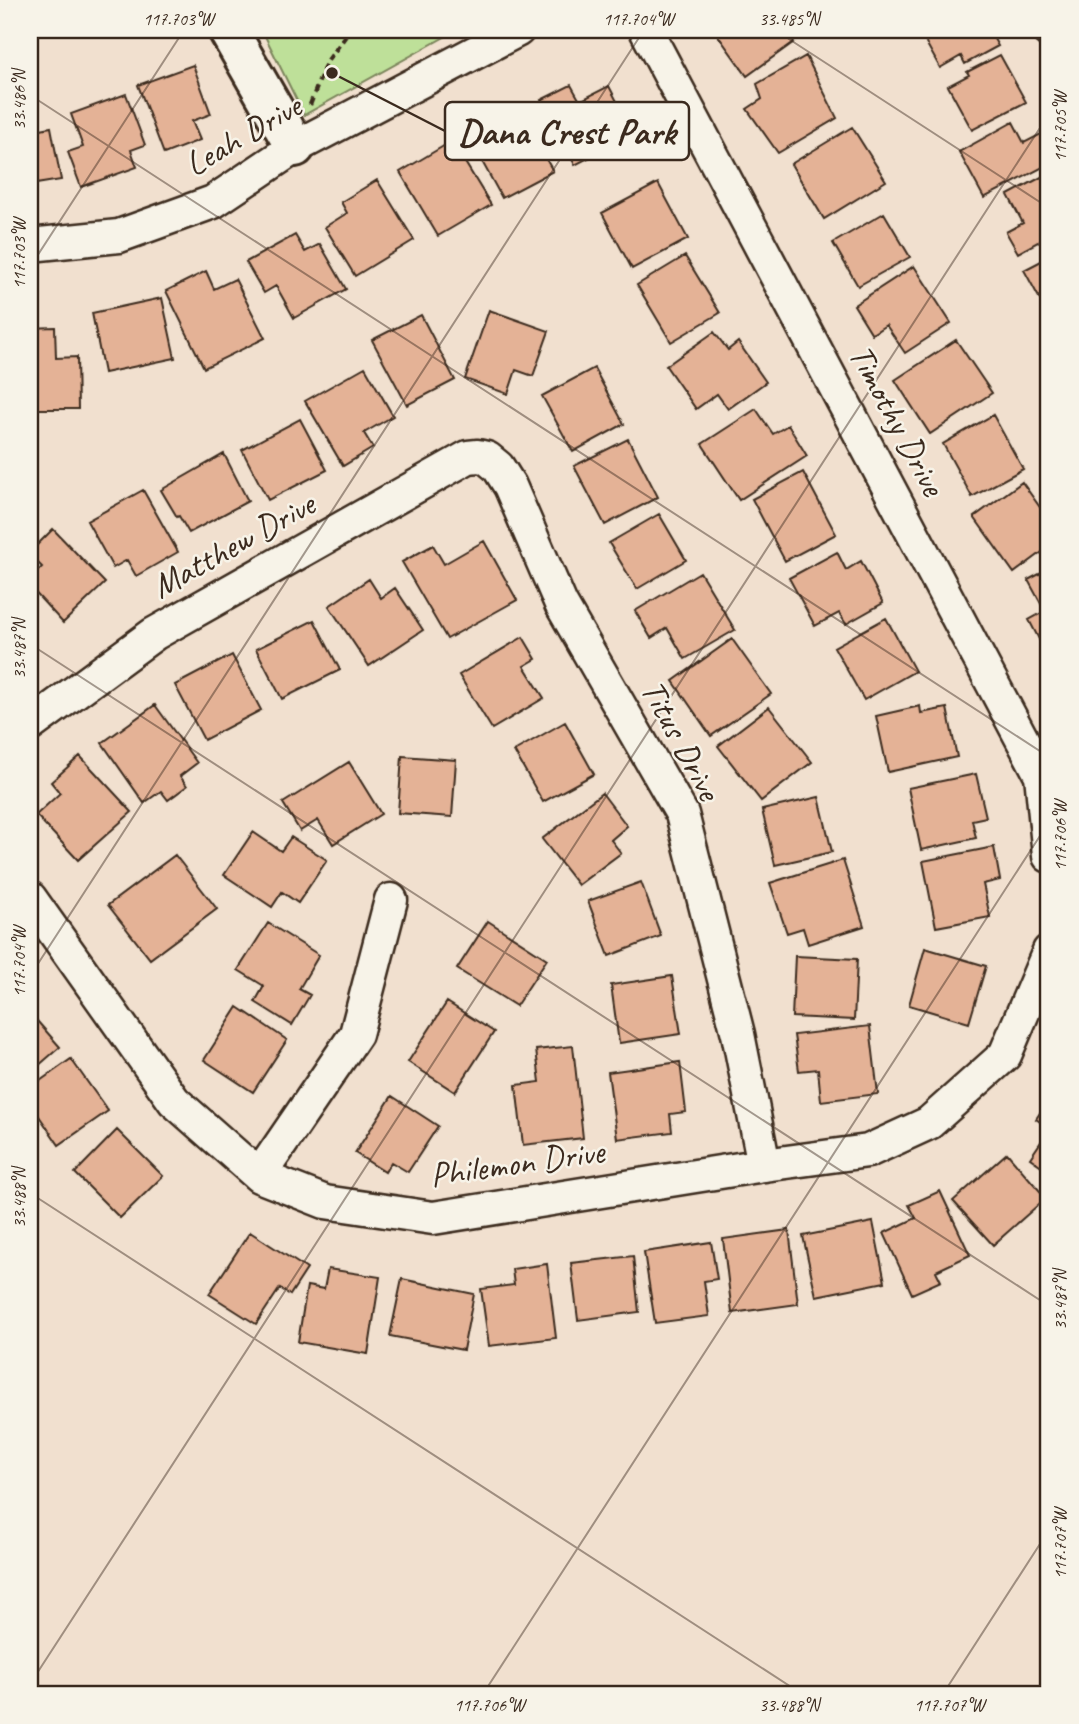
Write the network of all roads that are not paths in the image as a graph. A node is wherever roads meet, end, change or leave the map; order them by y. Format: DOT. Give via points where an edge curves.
graph roads {
  1 [pos="228,30"];
  2 [pos="518,30"];
  3 [pos="646,30"];
  4 [pos="295,147"];
  5 [pos="30,245"];
  6 [pos="487,458"];
  7 [pos="30,725"];
  8 [pos="1049,856"];
  9 [pos="30,898"];
  10 [pos="391,900"];
  11 [pos="1049,951"];
  12 [pos="764,1165"];
  13 [pos="259,1176"];
  1 -- 4 [label="street"];
  2 -- 4 [label="street, Leah Drive"];
  3 -- 8 [label="street, Timothy Drive" via="1041,775"];
  4 -- 5 [label="street, Leah Drive" via="213,202 119,236"];
  6 -- 7 [label="street, Matthew Drive" via="468,457 154,634"];
  6 -- 12 [label="street, Titus Drive" via="510,486 561,604 682,814 738,1034"];
  9 -- 13 [label="street, Philemon Drive" via="174,1101"];
  10 -- 13 [label="street" via="356,1034"];
  11 -- 12 [label="street, Philemon Drive" via="1005,1055 929,1123 868,1151"];
  12 -- 13 [label="street, Philemon Drive" via="433,1218 325,1202"];
}
